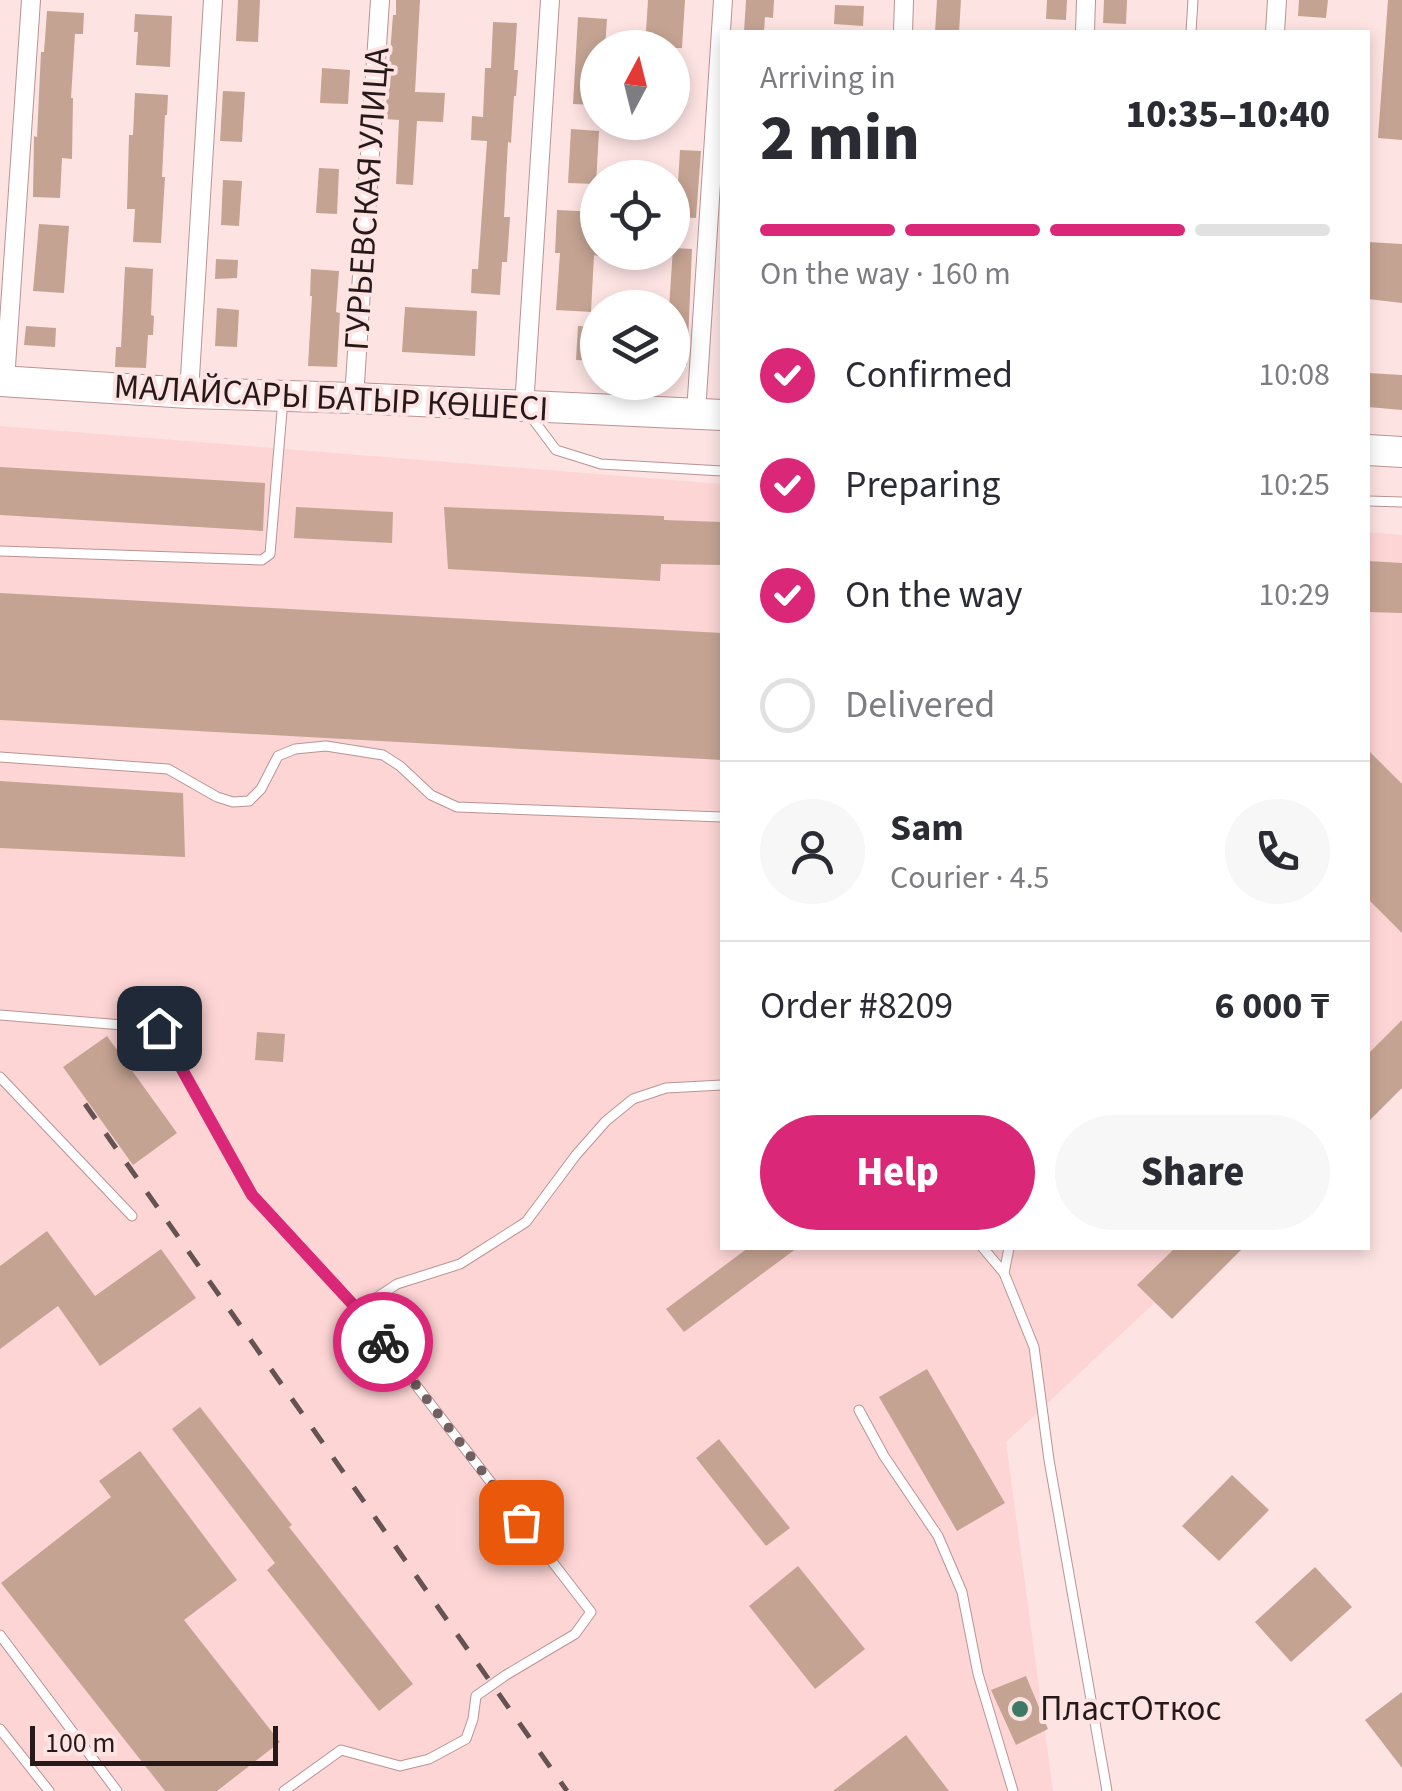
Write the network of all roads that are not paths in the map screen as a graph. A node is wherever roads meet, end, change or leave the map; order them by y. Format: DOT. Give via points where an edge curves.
graph roads {
  1 [pos="31,0"];
  2 [pos="214,0"];
  3 [pos="380,0"];
  4 [pos="550,0"];
  5 [pos="723,0"];
  6 [pos="904,0"];
  7 [pos="1086,0"];
  8 [pos="1194,0"];
  9 [pos="1277,0"];
  10 [pos="722,30"];
  11 [pos="903,30"];
  12 [pos="1085,30"];
  13 [pos="1191,30"];
  14 [pos="1275,30"];
  15 [pos="720,96"];
  16 [pos="2,381"];
  17 [pos="189,394"];
  18 [pos="283,396"];
  19 [pos="354,398"];
  20 [pos="524,408"];
  21 [pos="710,414"];
  22 [pos="1370,450"];
  23 [pos="1402,452"];
  24 [pos="720,471"];
  25 [pos="1370,501"];
  26 [pos="1402,502"];
  27 [pos="0,551"];
  28 [pos="0,757"];
  29 [pos="720,817"];
  30 [pos="0,1016"];
  31 [pos="0,1076"];
  32 [pos="720,1085"];
  33 [pos="132,1216"];
  34 [pos="985,1250"];
  35 [pos="1009,1250"];
  36 [pos="1004,1273"];
  37 [pos="358,1310"];
  38 [pos="859,1410"];
  39 [pos="0,1635"];
  40 [pos="0,1730"];
  41 [pos="49,1791"];
  42 [pos="117,1791"];
  43 [pos="284,1791"];
  44 [pos="1013,1791"];
  45 [pos="1107,1791"];
  1 -- 16 [label="street"];
  2 -- 17 [label="street"];
  3 -- 19 [label="street, ГУРЬЕВСКАЯ УЛИЦА"];
  4 -- 20 [label="street"];
  5 -- 10 [label="street"];
  6 -- 11 [label="street"];
  7 -- 12 [label="street"];
  8 -- 13 [label="lane"];
  9 -- 14 [label="street"];
  15 -- 21 [label="street"];
  16 -- 17 [label="main road, МАЛАЙСАРЫ БАТЫР КӨШЕСІ"];
  17 -- 18 [label="main road, МАЛАЙСАРЫ БАТЫР КӨШЕСІ"];
  18 -- 19 [label="main road, МАЛАЙСАРЫ БАТЫР КӨШЕСІ"];
  18 -- 27 [label="lane" via="270,554 262,560"];
  19 -- 20 [label="main road, МАЛАЙСАРЫ БАТЫР КӨШЕСІ"];
  20 -- 21 [label="main road, МАЛАЙСАРЫ БАТЫР КӨШЕСІ"];
  20 -- 24 [label="lane" via="556,450 602,464"];
  22 -- 23 [label="main road"];
  25 -- 26 [label="lane"];
  28 -- 29 [label="lane" via="168,768 233,802 250,801 278,756 326,746 383,755 431,795 457,806"];
  30 -- 37 [label="lane" via="159,1028 252,1195"];
  31 -- 33 [label="lane"];
  32 -- 37 [label="lane" via="666,1088 634,1100 596,1132 526,1222 460,1264 397,1284"];
  34 -- 36 [label="lane"];
  35 -- 36 [label="lane"];
  36 -- 45 [label="lane" via="1034,1347"];
  37 -- 43 [label="lane" via="591,1612 576,1634 476,1696 466,1738 400,1766 341,1750"];
  38 -- 44 [label="lane" via="938,1536 962,1592"];
  39 -- 42 [label="lane"];
  40 -- 41 [label="lane"];
}
